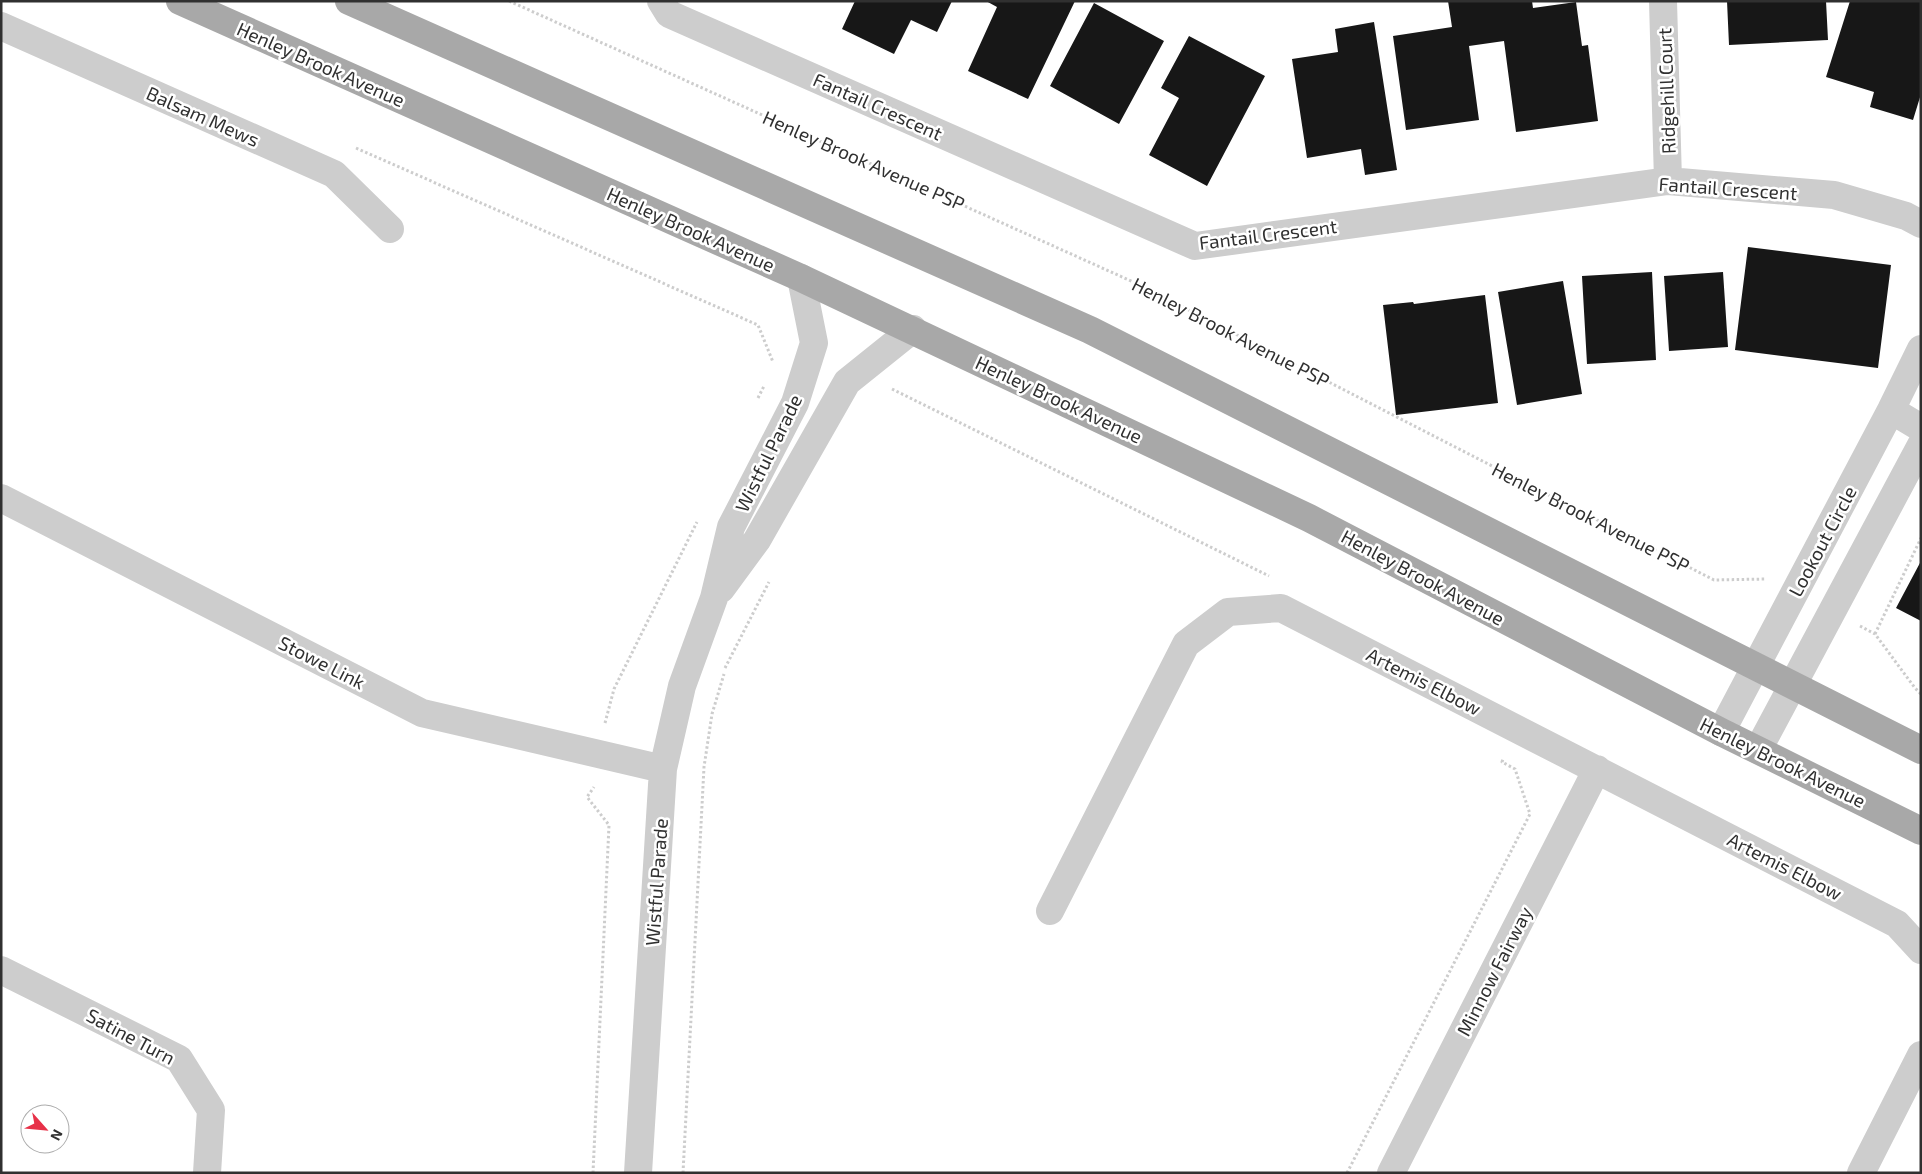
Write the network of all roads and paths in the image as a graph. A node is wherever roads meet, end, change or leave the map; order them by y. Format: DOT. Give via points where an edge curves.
graph roads {
  1 [pos="180,1"];
  2 [pos="349,1"];
  3 [pos="510,1"];
  4 [pos="661,1"];
  5 [pos="1663,1"];
  6 [pos="1,26"];
  7 [pos="350,145"];
  8 [pos="1668,181"];
  9 [pos="1921,224"];
  10 [pos="390,229"];
  11 [pos="801,278"];
  12 [pos="912,329"];
  13 [pos="1921,348"];
  14 [pos="805,372"];
  15 [pos="766,382"];
  16 [pos="757,400"];
  17 [pos="1891,410"];
  18 [pos="1921,428"];
  19 [pos="1921,445"];
  20 [pos="1,498"];
  21 [pos="701,514"];
  22 [pos="1921,538"];
  23 [pos="773,574"];
  24 [pos="1795,592"];
  25 [pos="714,598"];
  26 [pos="1832,611"];
  27 [pos="1875,634"];
  28 [pos="1755,666"];
  29 [pos="1793,686"];
  30 [pos="1921,694"];
  31 [pos="1518,729"];
  32 [pos="1721,732"];
  33 [pos="1758,750"];
  34 [pos="1921,750"];
  35 [pos="603,755"];
  36 [pos="663,769"];
  37 [pos="1597,769"];
  38 [pos="1921,831"];
  39 [pos="1050,911"];
  40 [pos="1921,950"];
  41 [pos="1,970"];
  42 [pos="1921,1055"];
  43 [pos="207,1173"];
  44 [pos="593,1173"];
  45 [pos="638,1173"];
  46 [pos="684,1173"];
  47 [pos="1347,1173"];
  48 [pos="1391,1173"];
  49 [pos="1861,1173"];
  1 -- 11 [label="main road, Henley Brook Avenue"];
  2 -- 28 [label="main road" via="1090,330"];
  3 -- 24 [label="path, Henley Brook Avenue PSP" via="1140,285 1714,580 1769,579"];
  4 -- 8 [label="street, Fantail Crescent" via="669,14 1195,246"];
  5 -- 8 [label="street, Ridgehill Court"];
  6 -- 10 [label="street, Balsam Mews" via="334,174"];
  7 -- 14 [label="path" via="758,325 775,365 794,365"];
  8 -- 9 [label="street, Fantail Crescent" via="1834,195 1906,216"];
  11 -- 12 [label="main road, Henley Brook Avenue"];
  11 -- 14 [label="street, Wistful Parade" via="814,343"];
  12 -- 25 [label="street, Wistful Parade" via="847,382 757,540"];
  12 -- 32 [label="main road, Henley Brook Avenue" via="1309,518"];
  13 -- 17 [label="street, Lookout Circle"];
  14 -- 25 [label="street, Wistful Parade" via="796,403 731,527"];
  15 -- 16 [label="path"];
  17 -- 18 [label="street"];
  17 -- 24 [label="street, Lookout Circle"];
  19 -- 26 [label="street"];
  20 -- 35 [label="street, Stowe Link" via="422,713"];
  21 -- 35 [label="path" via="614,689 605,724"];
  22 -- 27 [label="path"];
  23 -- 46 [label="path" via="725,668 712,714 704,767"];
  24 -- 28 [label="street, Lookout Circle"];
  25 -- 36 [label="street, Wistful Parade" via="682,686"];
  26 -- 27 [label="path"];
  26 -- 29 [label="street"];
  27 -- 30 [label="path"];
  28 -- 29 [label="main road"];
  28 -- 32 [label="street, Lookout Circle"];
  29 -- 33 [label="street"];
  29 -- 34 [label="main road"];
  31 -- 37 [label="street, Artemis Elbow"];
  31 -- 39 [label="street, Artemis Elbow" via="1281,608 1228,612 1186,644"];
  31 -- 47 [label="path" via="1502,762 1515,769 1530,814"];
  32 -- 33 [label="main road, Henley Brook Avenue"];
  33 -- 38 [label="main road, Henley Brook Avenue"];
  35 -- 36 [label="street, Stowe Link"];
  35 -- 44 [label="path" via="601,777 587,797 610,825"];
  36 -- 45 [label="street, Wistful Parade"];
  37 -- 40 [label="street, Artemis Elbow" via="1897,924"];
  37 -- 48 [label="street, Minnow Fairway"];
  41 -- 43 [label="street, Satine Turn" via="179,1059 211,1110"];
  42 -- 49 [label="street"];
}
